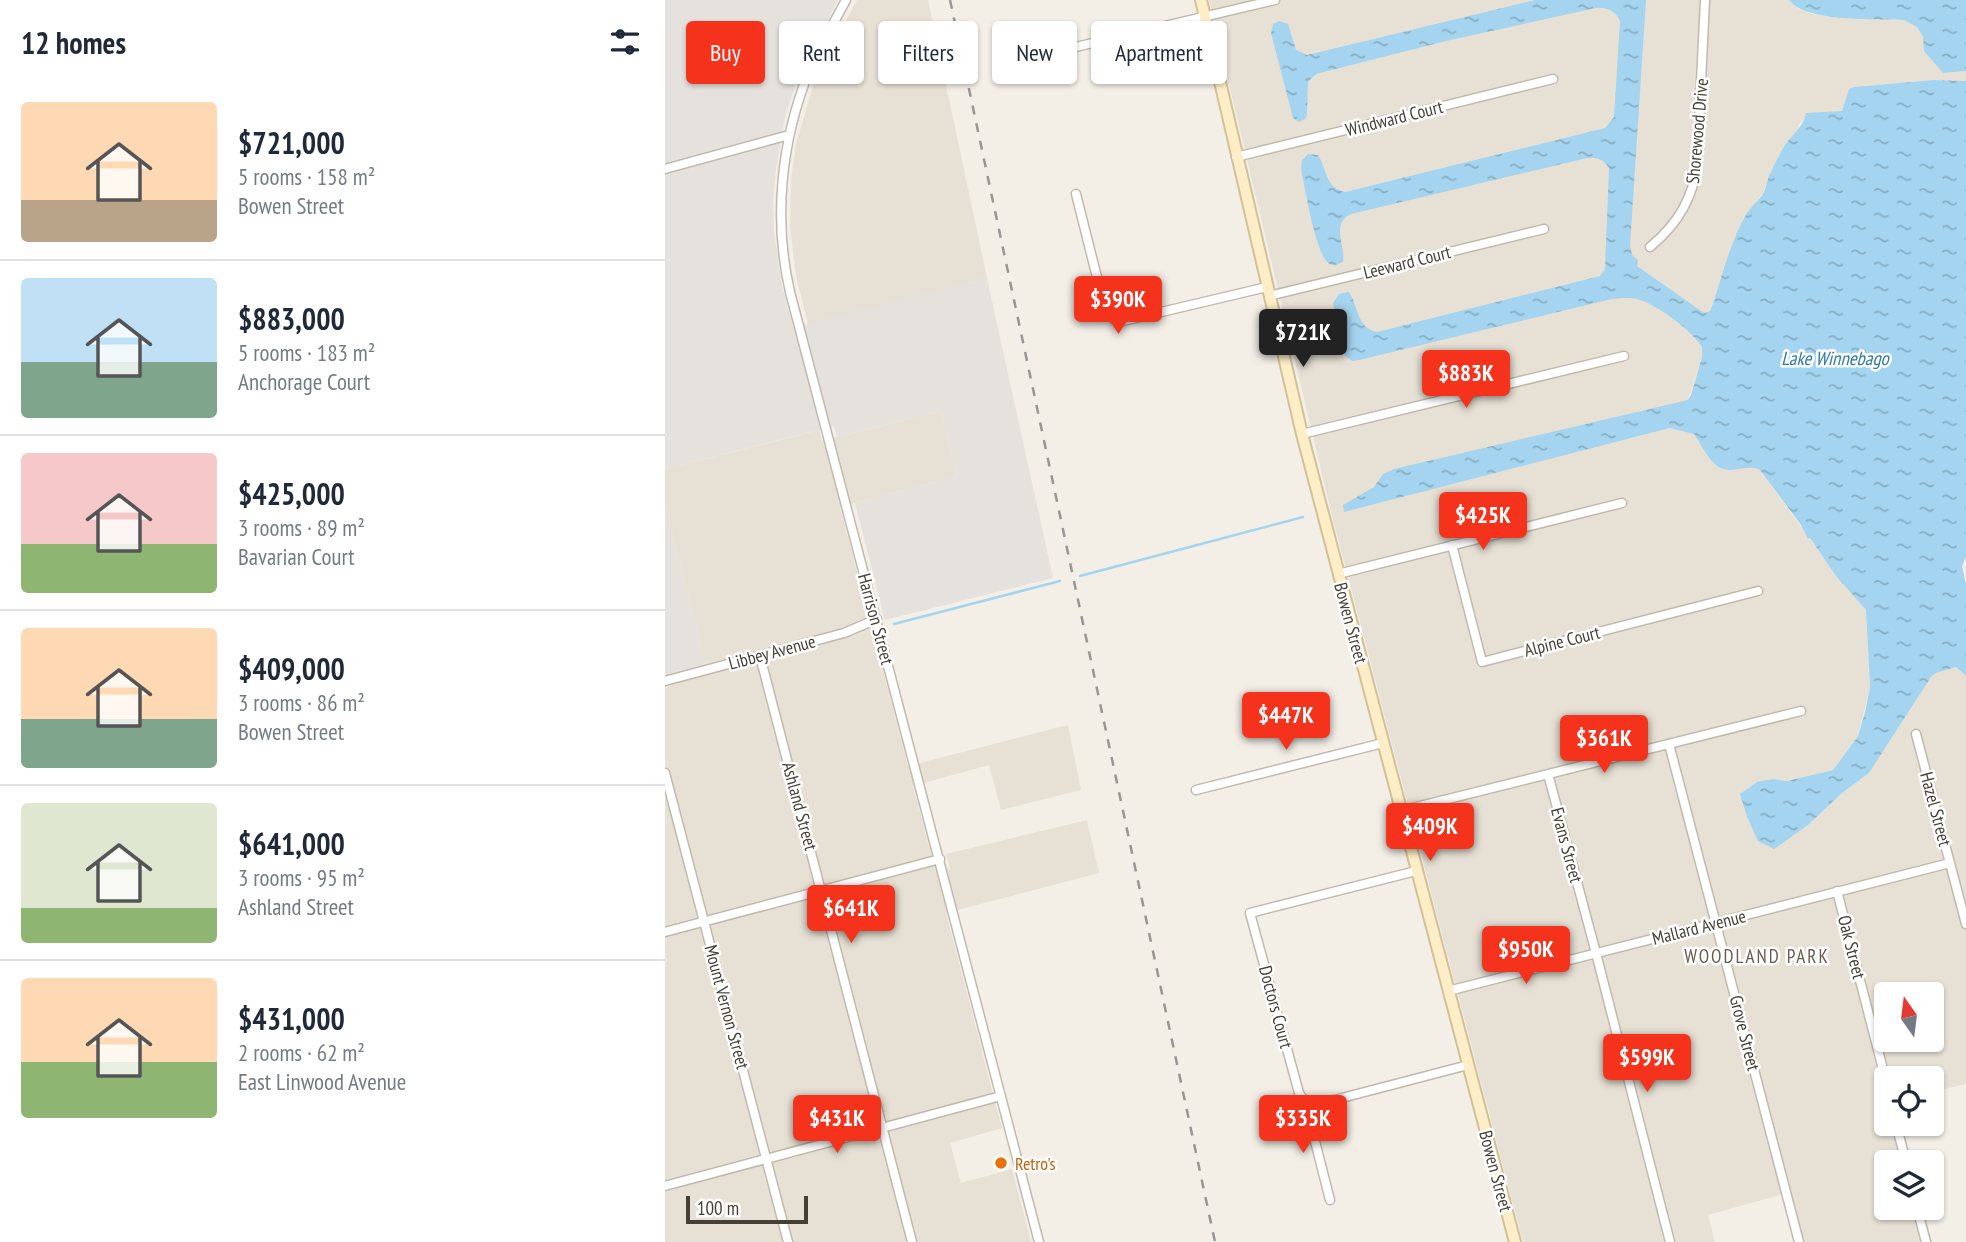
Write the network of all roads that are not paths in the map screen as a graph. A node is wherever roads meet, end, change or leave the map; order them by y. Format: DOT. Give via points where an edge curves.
graph roads {
  1 [pos="846,0"];
  2 [pos="1201,0"];
  3 [pos="1275,0"];
  4 [pos="1705,0"];
  5 [pos="1205,17"];
  6 [pos="1077,47"];
  7 [pos="1553,79"];
  8 [pos="789,135"];
  9 [pos="1236,157"];
  10 [pos="665,169"];
  11 [pos="1076,194"];
  12 [pos="1544,229"];
  13 [pos="1650,247"];
  14 [pos="1268,292"];
  15 [pos="1624,356"];
  16 [pos="1302,434"];
  17 [pos="1622,503"];
  18 [pos="1452,545"];
  19 [pos="1338,574"];
  20 [pos="1758,591"];
  21 [pos="877,620"];
  22 [pos="760,656"];
  23 [pos="665,681"];
  24 [pos="1801,711"];
  25 [pos="1916,734"];
  26 [pos="1383,743"];
  27 [pos="1669,744"];
  28 [pos="665,773"];
  29 [pos="1548,774"];
  30 [pos="1196,790"];
  31 [pos="1401,811"];
  32 [pos="940,859"];
  33 [pos="1950,863"];
  34 [pos="1416,871"];
  35 [pos="822,890"];
  36 [pos="1837,891"];
  37 [pos="705,922"];
  38 [pos="1717,922"];
  39 [pos="1966,924"];
  40 [pos="665,932"];
  41 [pos="1596,953"];
  42 [pos="1448,991"];
  43 [pos="1468,1065"];
  44 [pos="1882,1066"];
  45 [pos="1001,1096"];
  46 [pos="1305,1102"];
  47 [pos="883,1128"];
  48 [pos="767,1160"];
  49 [pos="665,1186"];
  50 [pos="1330,1200"];
  51 [pos="1920,1220"];
  52 [pos="788,1242"];
  53 [pos="912,1242"];
  54 [pos="1039,1242"];
  55 [pos="1515,1242"];
  56 [pos="1670,1242"];
  57 [pos="1799,1242"];
  58 [pos="1926,1242"];
  1 -- 8 [label="street, Harrison Street" via="810,69"];
  2 -- 5 [label="main road, Bowen Street"];
  3 -- 5 [label="street"];
  4 -- 13 [label="street, Shorewood Drive" via="1695,183 1672,226"];
  5 -- 6 [label="street"];
  5 -- 9 [label="main road, Bowen Street"];
  7 -- 9 [label="street, Windward Court"];
  8 -- 10 [label="street"];
  8 -- 21 [label="street, Harrison Street" via="781,208 788,283"];
  9 -- 14 [label="main road, Bowen Street"];
  11 -- 14 [label="street, Leeward Court" via="1105,309 1119,322"];
  12 -- 14 [label="street, Leeward Court"];
  14 -- 16 [label="main road, Bowen Street"];
  15 -- 16 [label="street"];
  16 -- 19 [label="main road, Bowen Street"];
  17 -- 18 [label="street"];
  18 -- 19 [label="street"];
  18 -- 20 [label="street, Alpine Court" via="1482,662"];
  19 -- 26 [label="main road, Bowen Street"];
  21 -- 22 [label="street, Libbey Avenue"];
  21 -- 32 [label="street, Harrison Street"];
  22 -- 23 [label="street, Libbey Avenue"];
  22 -- 35 [label="street, Ashland Street"];
  24 -- 27 [label="street"];
  25 -- 33 [label="street, Hazel Street"];
  26 -- 30 [label="street"];
  26 -- 31 [label="main road, Bowen Street"];
  27 -- 29 [label="street"];
  27 -- 38 [label="street, Grove Street"];
  28 -- 37 [label="street, Mount Vernon Street"];
  29 -- 31 [label="street"];
  29 -- 41 [label="street, Evans Street"];
  31 -- 34 [label="main road, Bowen Street"];
  32 -- 35 [label="street"];
  32 -- 45 [label="street, Harrison Street"];
  33 -- 36 [label="street, Mallard Avenue"];
  33 -- 39 [label="street, Hazel Street"];
  34 -- 42 [label="main road, Bowen Street"];
  34 -- 46 [label="street, Doctors Court" via="1250,913"];
  35 -- 37 [label="street"];
  35 -- 47 [label="street, Ashland Street"];
  36 -- 38 [label="street, Mallard Avenue"];
  36 -- 44 [label="street, Oak Street"];
  37 -- 40 [label="street"];
  37 -- 48 [label="street, Mount Vernon Street"];
  38 -- 41 [label="street, Mallard Avenue"];
  38 -- 57 [label="street, Grove Street"];
  41 -- 42 [label="street, Mallard Avenue"];
  41 -- 56 [label="street, Evans Street"];
  42 -- 43 [label="main road, Bowen Street"];
  43 -- 46 [label="street" via="1315,1105"];
  43 -- 55 [label="main road, Bowen Street"];
  45 -- 47 [label="street"];
  45 -- 54 [label="street, Harrison Street"];
  46 -- 50 [label="street"];
  47 -- 48 [label="street"];
  47 -- 53 [label="street, Ashland Street"];
  48 -- 49 [label="street"];
  48 -- 52 [label="street, Mount Vernon Street"];
  51 -- 58 [label="street"];
}
